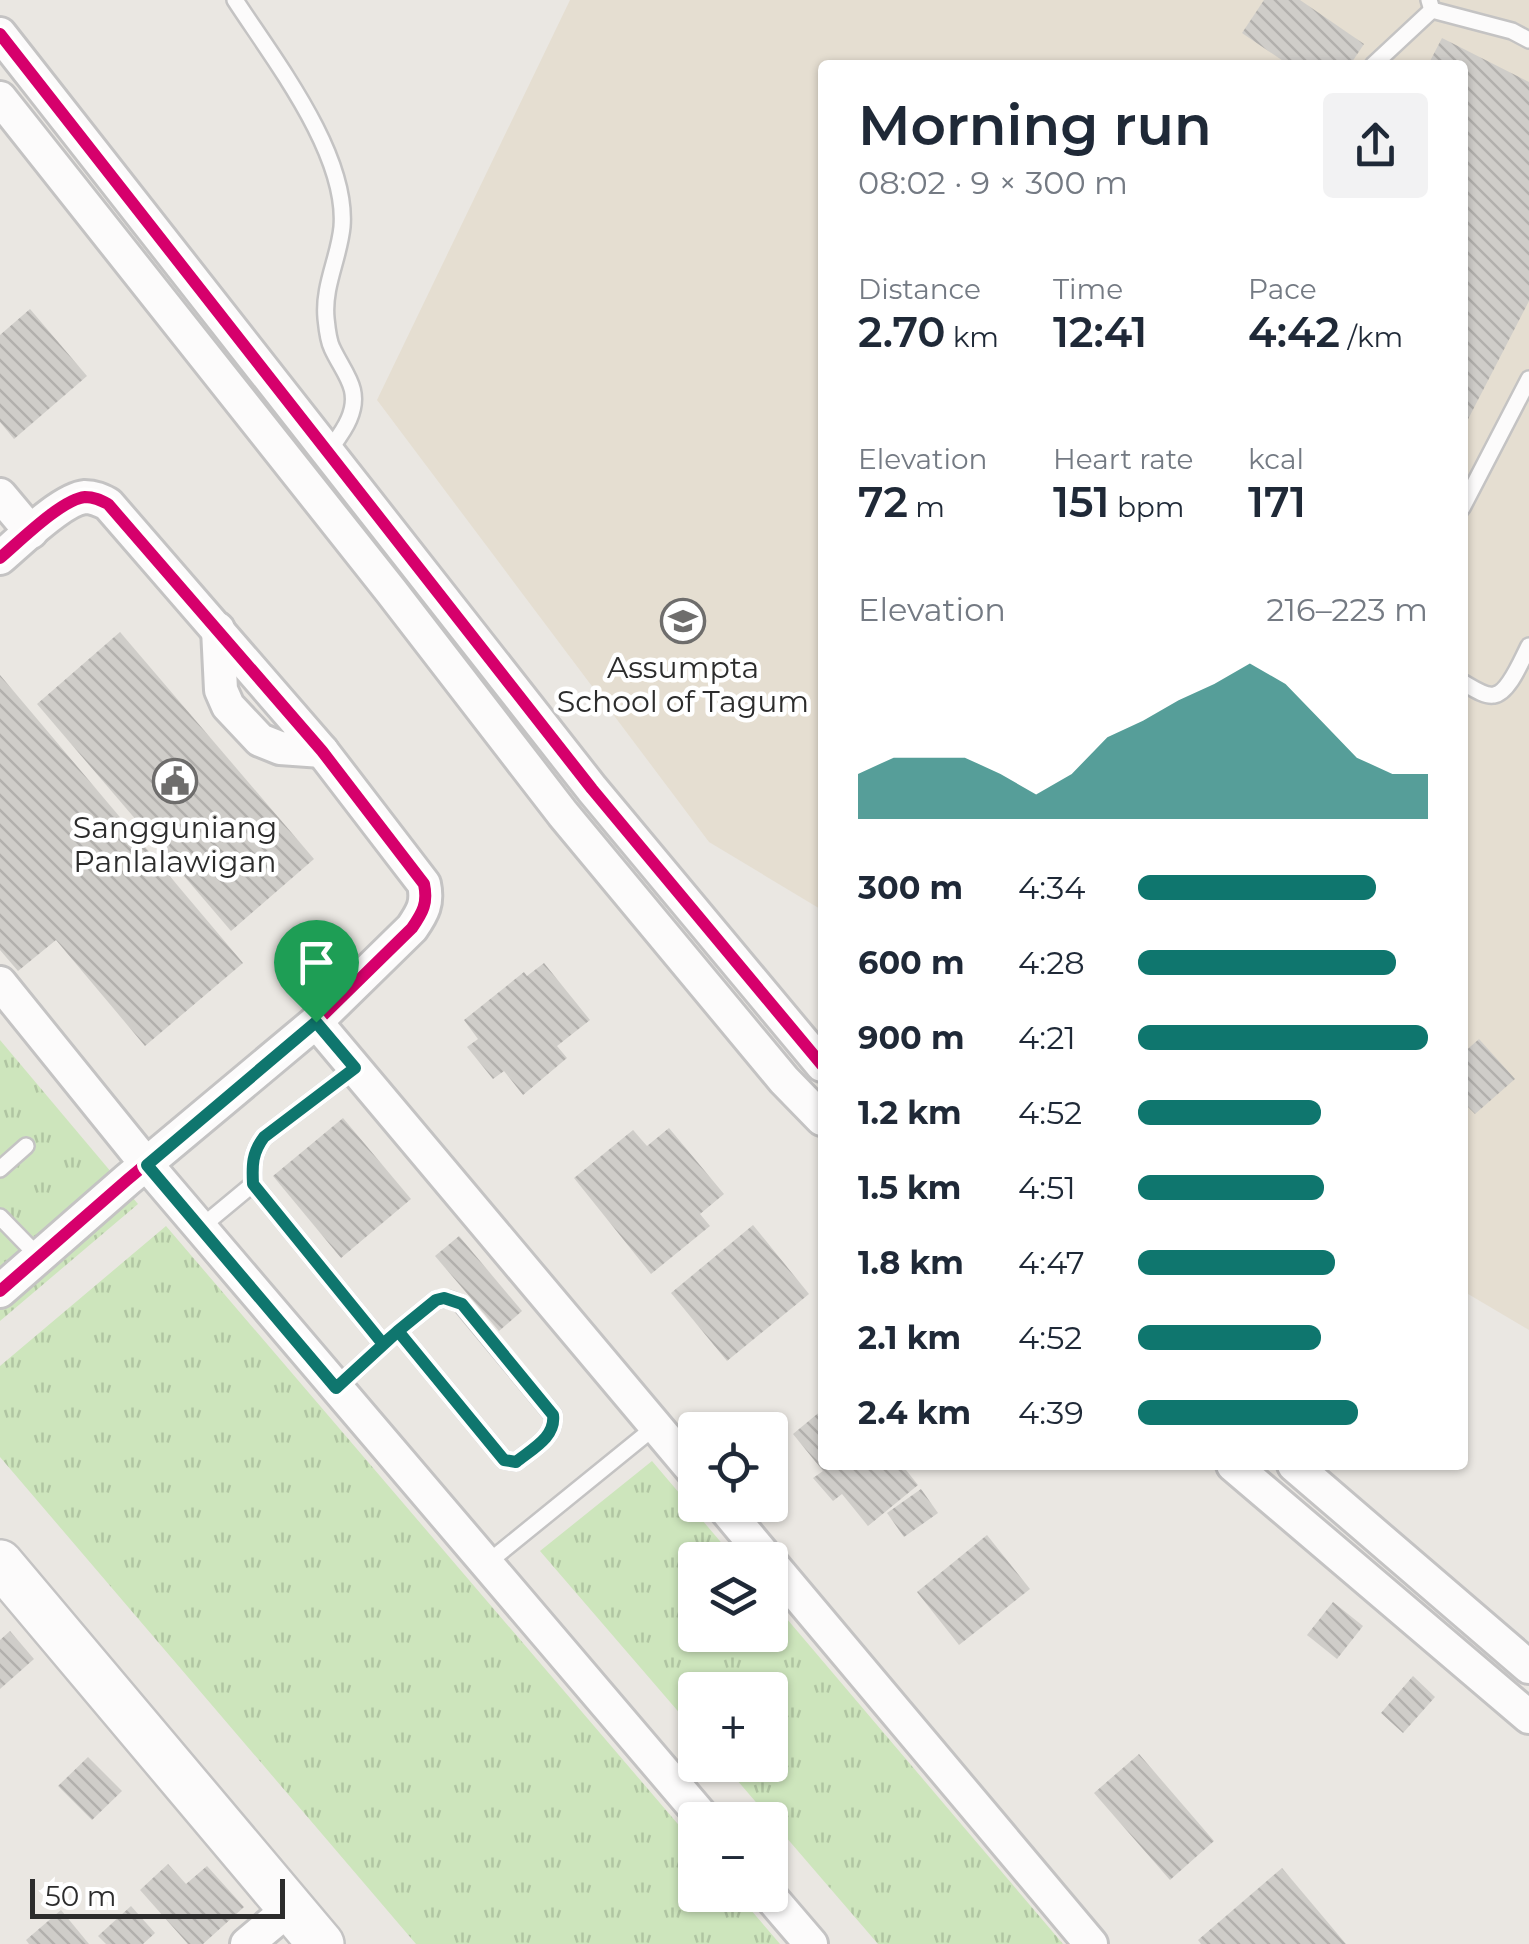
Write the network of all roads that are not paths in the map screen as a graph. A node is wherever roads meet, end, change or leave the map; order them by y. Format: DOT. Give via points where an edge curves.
graph roads {
  1 [pos="236,0"];
  2 [pos="1431,5"];
  3 [pos="0,34"];
  4 [pos="1529,40"];
  5 [pos="1378,60"];
  6 [pos="0,98"];
  7 [pos="254,359"];
  8 [pos="1529,379"];
  9 [pos="224,382"];
  10 [pos="328,452"];
  11 [pos="0,495"];
  12 [pos="1468,496"];
  13 [pos="31,532"];
  14 [pos="0,558"];
  15 [pos="1529,646"];
  16 [pos="1468,685"];
  17 [pos="0,983"];
  18 [pos="316,1022"];
  19 [pos="818,1060"];
  20 [pos="355,1068"];
  21 [pos="818,1116"];
  22 [pos="26,1146"];
  23 [pos="147,1165"];
  24 [pos="0,1169"];
  25 [pos="253,1184"];
  26 [pos="0,1216"];
  27 [pos="200,1228"];
  28 [pos="39,1256"];
  29 [pos="0,1291"];
  30 [pos="398,1331"];
  31 [pos="383,1344"];
  32 [pos="336,1388"];
  33 [pos="656,1426"];
  34 [pos="678,1452"];
  35 [pos="1239,1470"];
  36 [pos="1285,1470"];
  37 [pos="1296,1470"];
  38 [pos="1265,1492"];
  39 [pos="736,1522"];
  40 [pos="753,1542"];
  41 [pos="0,1563"];
  42 [pos="486,1564"];
  43 [pos="788,1584"];
  44 [pos="1529,1666"];
  45 [pos="1529,1718"];
  46 [pos="690,1802"];
  47 [pos="290,1908"];
  48 [pos="784,1912"];
  49 [pos="247,1944"];
  50 [pos="321,1944"];
  51 [pos="811,1944"];
  52 [pos="1091,1944"];
  1 -- 10 [label="lane" via="306,110 339,184 342,228 325,314 330,346 355,396 349,420"];
  2 -- 4 [label="lane"];
  2 -- 5 [label="lane"];
  3 -- 7 [label="street"];
  6 -- 9 [label="street"];
  7 -- 9 [label="street"];
  7 -- 10 [label="street"];
  8 -- 12 [label="lane"];
  9 -- 21 [label="street" via="563,814"];
  10 -- 19 [label="street" via="592,790"];
  11 -- 13 [label="street"];
  13 -- 14 [label="street"];
  13 -- 18 [label="street" via="68,501 83,497 108,504 218,629 228,706 260,740 322,751 424,884 427,899 412,928"];
  15 -- 16 [label="lane" via="1499,694"];
  17 -- 23 [label="street"];
  18 -- 20 [label="street"];
  18 -- 23 [label="street"];
  20 -- 25 [label="lane" via="264,1137 252,1160"];
  20 -- 33 [label="street"];
  22 -- 24 [label="lane"];
  23 -- 27 [label="street"];
  23 -- 28 [label="street"];
  25 -- 27 [label="lane"];
  25 -- 31 [label="lane"];
  26 -- 28 [label="lane"];
  27 -- 32 [label="street"];
  28 -- 29 [label="street"];
  30 -- 30 [label="lane" via="504,1460 516,1462 548,1436 553,1415 462,1304 436,1300"];
  30 -- 31 [label="lane"];
  31 -- 32 [label="lane"];
  32 -- 42 [label="street"];
  33 -- 34 [label="street"];
  33 -- 42 [label="lane"];
  35 -- 38 [label="street"];
  36 -- 38 [label="street"];
  37 -- 44 [label="street"];
  38 -- 45 [label="street"];
  39 -- 40 [label="street"];
  41 -- 47 [label="main road"];
  42 -- 46 [label="street"];
  43 -- 52 [label="street"];
  47 -- 49 [label="street"];
  47 -- 50 [label="main road"];
  48 -- 51 [label="street"];
}
